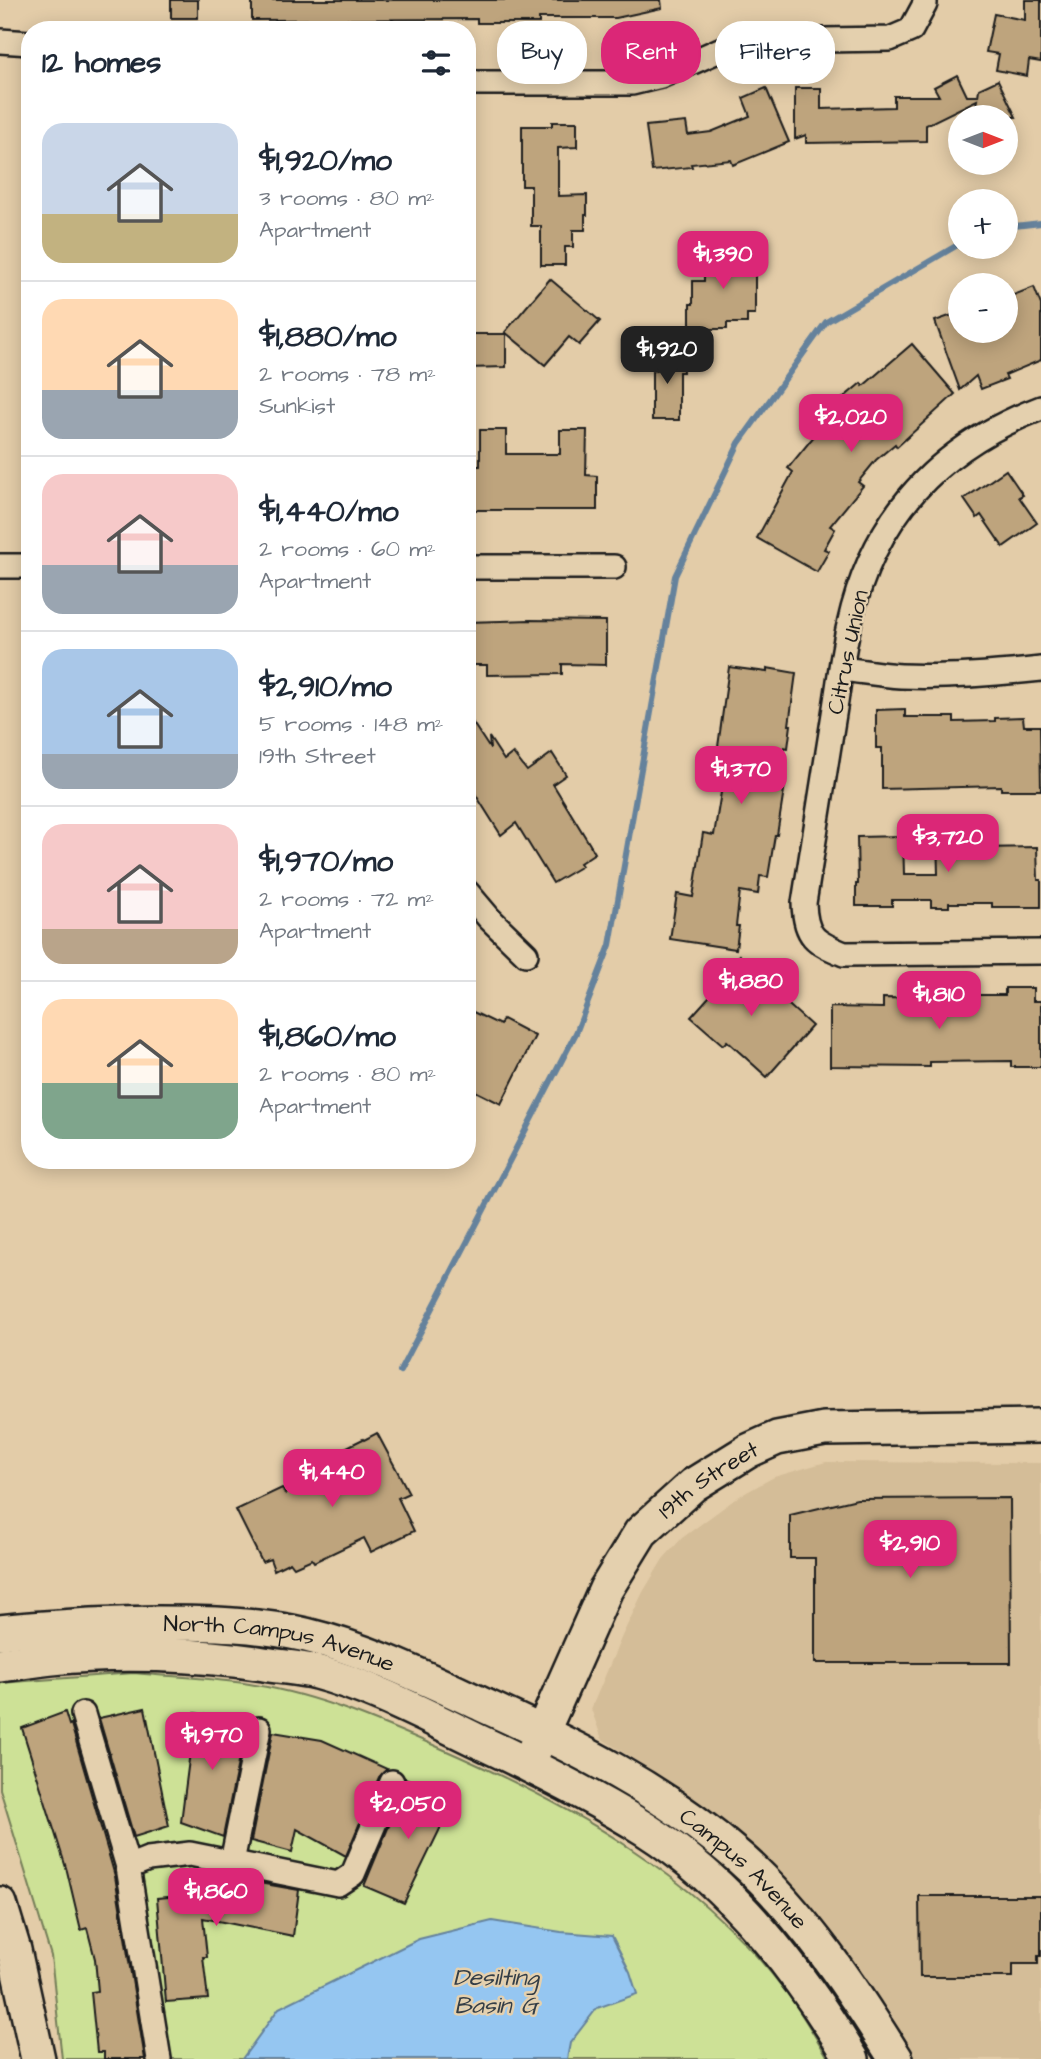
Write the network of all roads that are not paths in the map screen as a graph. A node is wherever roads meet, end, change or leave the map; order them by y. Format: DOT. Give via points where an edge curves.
graph roads {
  1 [pos="925,0"];
  2 [pos="0,41"];
  3 [pos="21,42"];
  4 [pos="476,83"];
  5 [pos="1041,408"];
  6 [pos="0,566"];
  7 [pos="21,566"];
  8 [pos="476,567"];
  9 [pos="614,567"];
  10 [pos="1041,668"];
  11 [pos="842,669"];
  12 [pos="476,903"];
  13 [pos="1041,952"];
  14 [pos="526,954"];
  15 [pos="1041,1426"];
  16 [pos="0,1632"];
  17 [pos="0,1665"];
  18 [pos="83,1714"];
  19 [pos="259,1729"];
  20 [pos="542,1732"];
  21 [pos="527,1765"];
  22 [pos="392,1782"];
  23 [pos="232,1862"];
  24 [pos="128,1867"];
  25 [pos="0,1904"];
  26 [pos="38,2059"];
  27 [pos="159,2059"];
  28 [pos="852,2059"];
  29 [pos="896,2059"];
  1 -- 4 [label="street" via="911,30 890,39 756,41 632,83"];
  2 -- 3 [label="street"];
  5 -- 11 [label="street, Citrus Union" via="981,436 914,490 887,526 866,568 849,624"];
  6 -- 7 [label="street"];
  8 -- 9 [label="street"];
  10 -- 11 [label="street" via="942,676"];
  11 -- 13 [label="street, Citrus Union" via="804,903 804,922 812,936 844,954"];
  12 -- 14 [label="street"];
  15 -- 20 [label="main road, 19th Street" via="824,1429 777,1438 748,1451 693,1485 641,1532 606,1589"];
  16 -- 20 [label="main road, North Campus Avenue" via="177,1623 304,1634 374,1655"];
  17 -- 21 [label="main road, North Campus Avenue" via="55,1657 176,1656 314,1672 363,1687"];
  18 -- 24 [label="street"];
  19 -- 23 [label="street"];
  20 -- 21 [label="main road, 19th Street"];
  20 -- 29 [label="main road, Campus Avenue" via="666,1801 743,1860 831,1962"];
  21 -- 28 [label="main road, Campus Avenue" via="646,1830 718,1887 773,1945"];
  22 -- 23 [label="street" via="353,1874 338,1884"];
  23 -- 24 [label="street" via="190,1854 149,1859"];
  24 -- 27 [label="street"];
  25 -- 26 [label="main road"];
}
